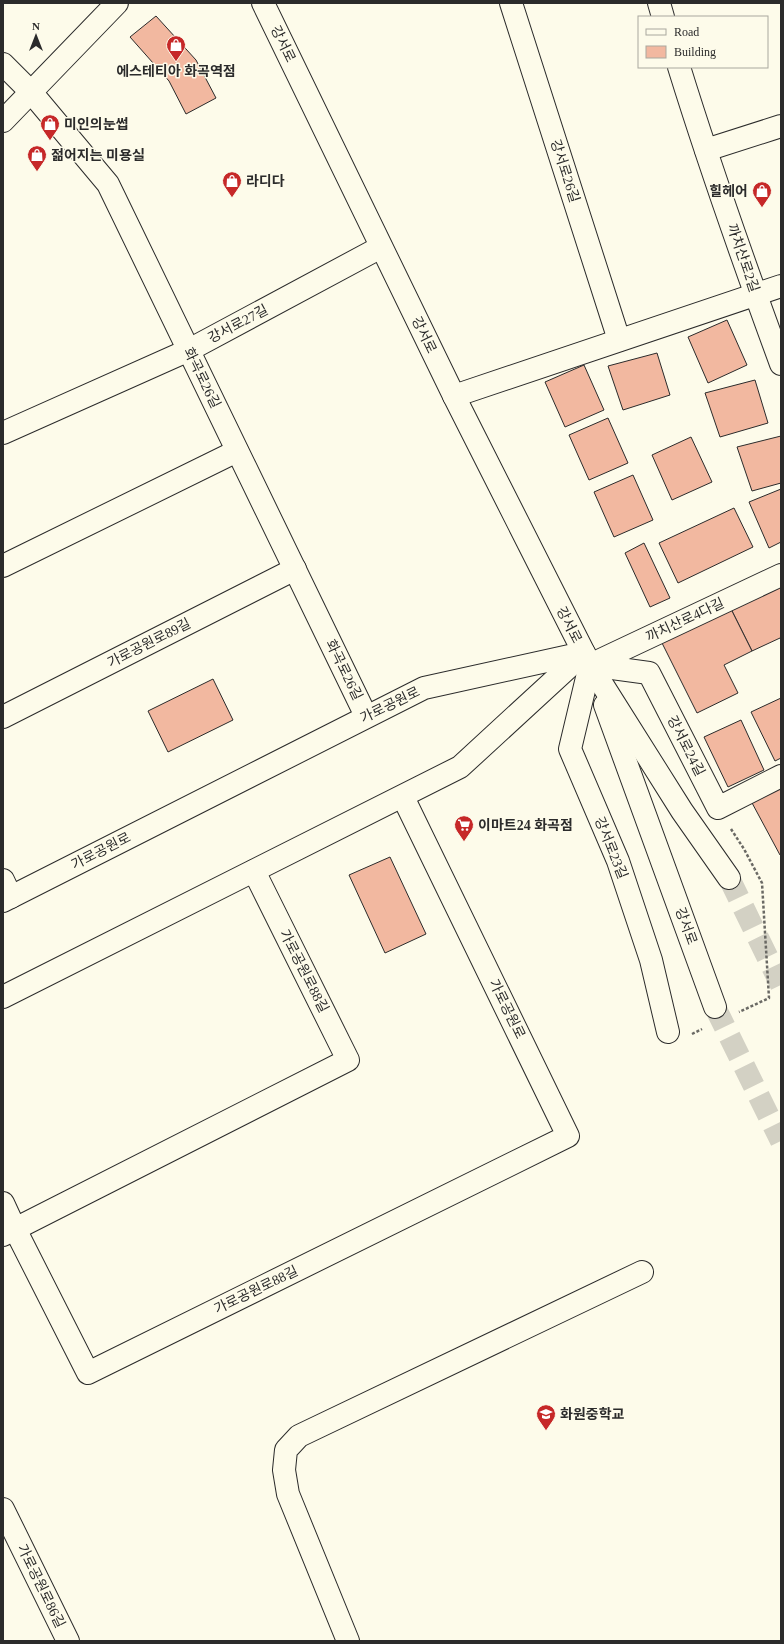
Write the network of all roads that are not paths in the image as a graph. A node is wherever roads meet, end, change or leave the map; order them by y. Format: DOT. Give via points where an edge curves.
graph roads {
  1 [pos="117,3"];
  2 [pos="263,3"];
  3 [pos="511,3"];
  4 [pos="659,3"];
  5 [pos="663,16"];
  6 [pos="3,64"];
  7 [pos="679,68"];
  8 [pos="31,92"];
  9 [pos="3,121"];
  10 [pos="781,126"];
  11 [pos="706,150"];
  12 [pos="382,247"];
  13 [pos="781,286"];
  14 [pos="755,294"];
  15 [pos="619,340"];
  16 [pos="189,350"];
  17 [pos="781,364"];
  18 [pos="454,396"];
  19 [pos="3,433"];
  20 [pos="237,450"];
  21 [pos="3,566"];
  22 [pos="295,569"];
  23 [pos="781,575"];
  24 [pos="587,659"];
  25 [pos="366,716"];
  26 [pos="3,717"];
  27 [pos="781,776"];
  28 [pos="403,797"];
  29 [pos="254,871"];
  30 [pos="729,878"];
  31 [pos="6,893"];
  32 [pos="3,997"];
  33 [pos="724,1011"];
  34 [pos="668,1032"];
  35 [pos="568,1136"];
  36 [pos="3,1203"];
  37 [pos="9,1232"];
  38 [pos="642,1272"];
  39 [pos="3,1509"];
  40 [pos="68,1641"];
  41 [pos="348,1641"];
  1 -- 8 [label="street"];
  2 -- 12 [label="street, 강서로"];
  3 -- 15 [label="street, 강서로26길"];
  4 -- 5 [label="street"];
  6 -- 8 [label="street, 화곡로26길"];
  7 -- 11 [label="street, 까치산로2길"];
  8 -- 9 [label="street"];
  8 -- 16 [label="street, 화곡로26길" via="108,184"];
  10 -- 11 [label="street"];
  11 -- 14 [label="street, 까치산로2길"];
  12 -- 16 [label="street, 강서로27길"];
  12 -- 18 [label="street, 강서로"];
  13 -- 14 [label="street"];
  14 -- 15 [label="street"];
  14 -- 17 [label="street, 까치산로2길"];
  15 -- 18 [label="street"];
  16 -- 19 [label="street, 강서로27길"];
  16 -- 20 [label="street, 화곡로26길"];
  18 -- 24 [label="street, 강서로"];
  20 -- 21 [label="street"];
  20 -- 22 [label="street, 화곡로26길"];
  22 -- 25 [label="street, 화곡로26길"];
  22 -- 26 [label="street, 가로공원로89길"];
  23 -- 24 [label="street, 까치산로4다길"];
  24 -- 25 [label="street, 가로공원로" via="424,688"];
  24 -- 27 [label="street, 강서로24길" via="649,674 718,808"];
  24 -- 28 [label="street" via="460,767"];
  24 -- 30 [label="street, 강서로" via="682,811"];
  24 -- 33 [label="street, 강서로"];
  24 -- 34 [label="street, 강서로23길" via="570,749 618,862 651,960"];
  25 -- 31 [label="street, 가로공원로"];
  28 -- 29 [label="street"];
  28 -- 35 [label="street, 가로공원로"];
  29 -- 32 [label="street"];
  29 -- 37 [label="street, 가로공원로88길" via="348,1060"];
  35 -- 37 [label="street, 가로공원로88길" via="88,1373"];
  36 -- 37 [label="street, 가로공원로88길"];
  38 -- 41 [label="street" via="300,1436 286,1450 284,1470 288,1494"];
  39 -- 40 [label="street, 가로공원로86길"];
}
